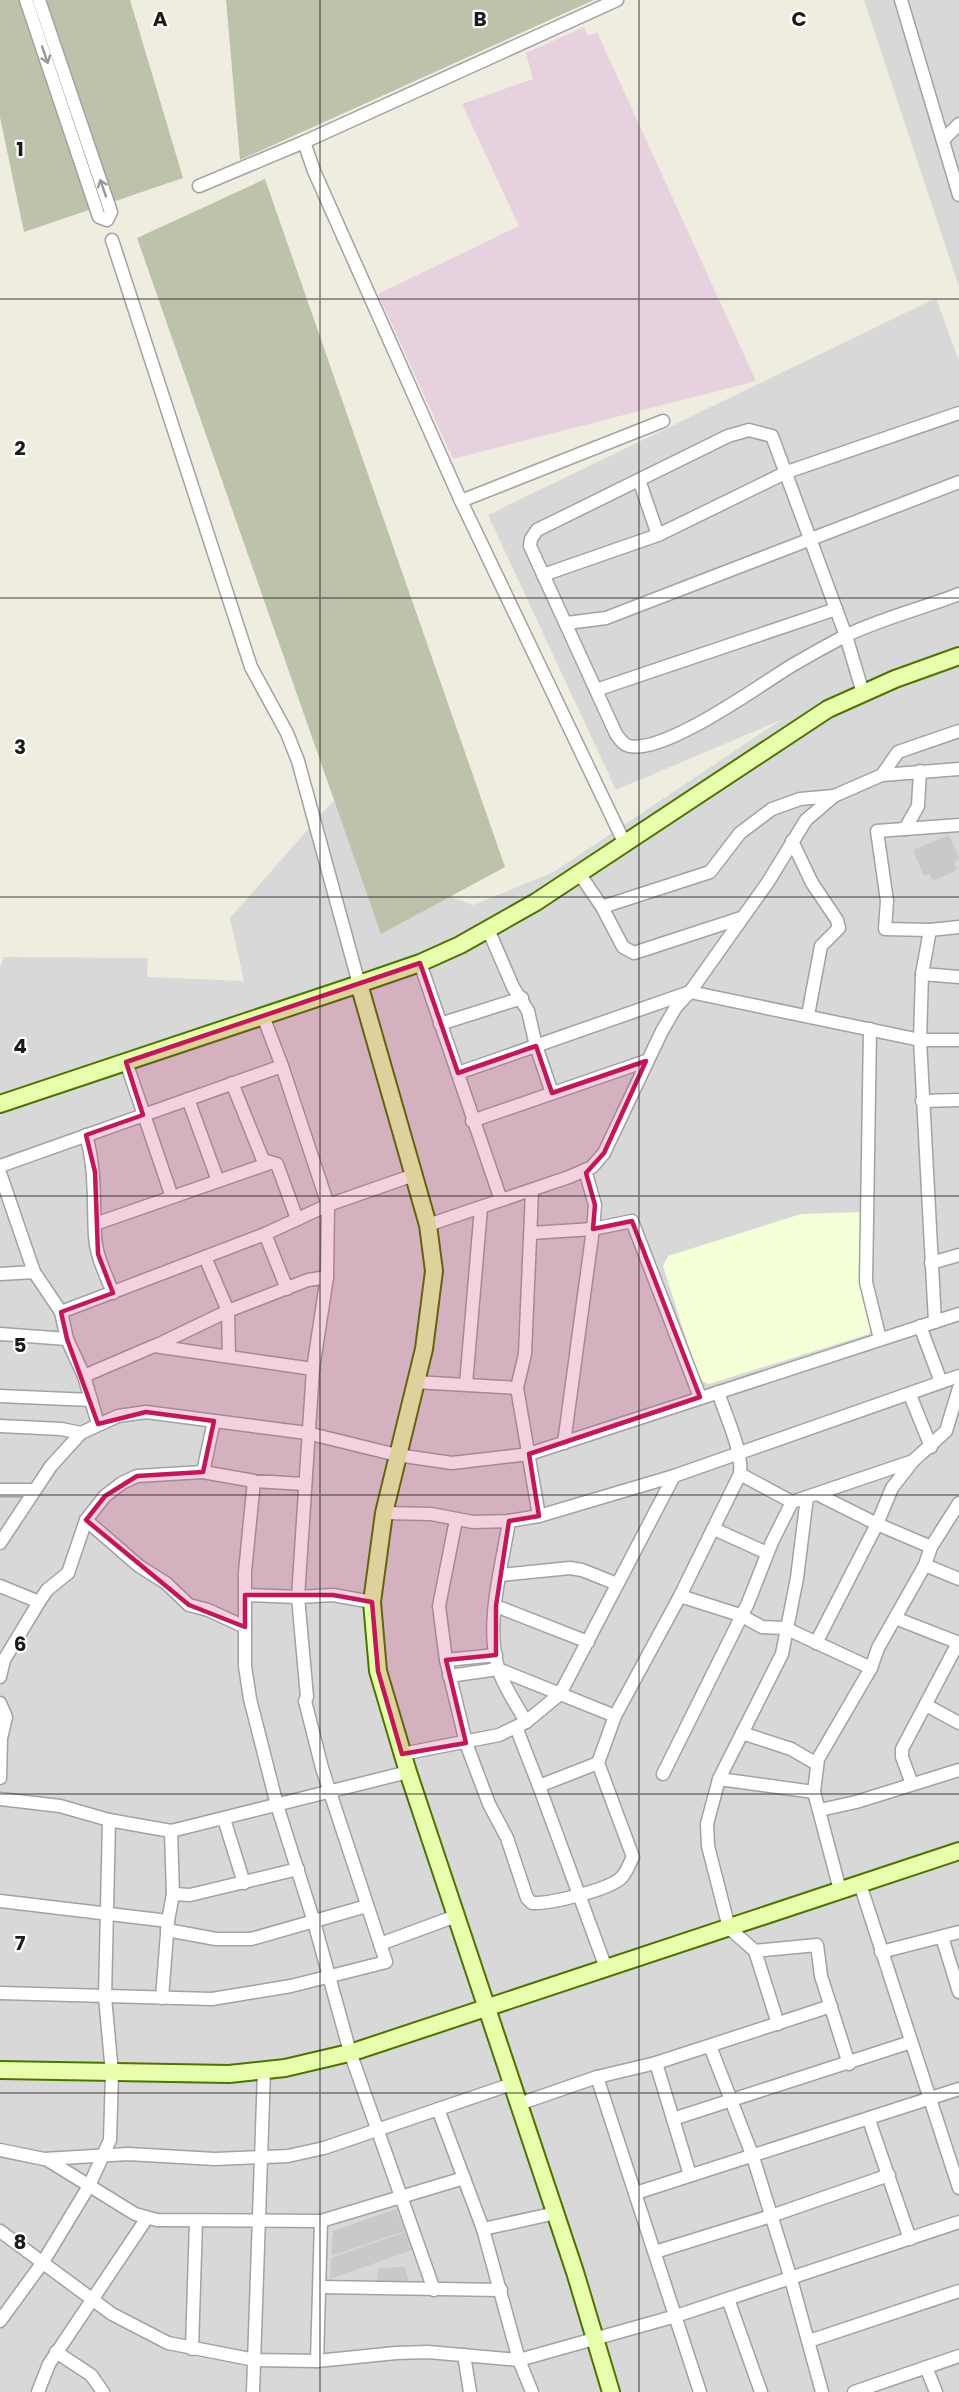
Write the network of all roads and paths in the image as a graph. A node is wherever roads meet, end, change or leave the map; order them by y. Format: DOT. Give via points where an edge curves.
graph roads {
  1 [pos="26,0"];
  2 [pos="39,0"];
  3 [pos="617,0"];
  4 [pos="901,0"];
  5 [pos="58,77"];
  6 [pos="959,124"];
  7 [pos="943,140"];
  8 [pos="304,142"];
  9 [pos="199,186"];
  10 [pos="958,191"];
  11 [pos="112,240"];
  12 [pos="959,413"];
  13 [pos="663,421"];
  14 [pos="787,472"];
  15 [pos="639,480"];
  16 [pos="959,482"];
  17 [pos="461,501"];
  18 [pos="658,534"];
  19 [pos="809,539"];
  20 [pos="543,574"];
  21 [pos="959,594"];
  22 [pos="836,609"];
  23 [pos="567,623"];
  24 [pos="846,636"];
  25 [pos="959,656"];
  26 [pos="596,690"];
  27 [pos="863,693"];
  28 [pos="959,731"];
  29 [pos="959,769"];
  30 [pos="920,771"];
  31 [pos="882,775"];
  32 [pos="834,796"];
  33 [pos="959,825"];
  34 [pos="905,829"];
  35 [pos="792,841"];
  36 [pos="624,842"];
  37 [pos="579,873"];
  38 [pos="602,907"];
  39 [pos="741,918"];
  40 [pos="959,927"];
  41 [pos="488,929"];
  42 [pos="930,930"];
  43 [pos="420,963"];
  44 [pos="922,974"];
  45 [pos="959,977"];
  46 [pos="359,984"];
  47 [pos="690,992"];
  48 [pos="522,998"];
  49 [pos="808,1015"];
  50 [pos="263,1016"];
  51 [pos="440,1024"];
  52 [pos="870,1029"];
  53 [pos="920,1040"];
  54 [pos="959,1040"];
  55 [pos="536,1046"];
  56 [pos="646,1061"];
  57 [pos="126,1062"];
  58 [pos="282,1066"];
  59 [pos="458,1073"];
  60 [pos="232,1083"];
  61 [pos="552,1093"];
  62 [pos="188,1099"];
  63 [pos="959,1100"];
  64 [pos="922,1101"];
  65 [pos="0,1104"];
  66 [pos="143,1114"];
  67 [pos="472,1121"];
  68 [pos="86,1135"];
  69 [pos="270,1163"];
  70 [pos="0,1166"];
  71 [pos="585,1170"];
  72 [pos="0,1173"];
  73 [pos="414,1175"];
  74 [pos="218,1181"];
  75 [pos="532,1191"];
  76 [pos="172,1197"];
  77 [pos="501,1200"];
  78 [pos="328,1205"];
  79 [pos="481,1208"];
  80 [pos="297,1219"];
  81 [pos="95,1224"];
  82 [pos="428,1225"];
  83 [pos="593,1229"];
  84 [pos="531,1233"];
  85 [pos="265,1234"];
  86 [pos="959,1255"];
  87 [pos="205,1257"];
  88 [pos="931,1263"];
  89 [pos="34,1272"];
  90 [pos="0,1274"];
  91 [pos="327,1277"];
  92 [pos="287,1289"];
  93 [pos="113,1293"];
  94 [pos="228,1311"];
  95 [pos="61,1312"];
  96 [pos="959,1314"];
  97 [pos="935,1322"];
  98 [pos="920,1326"];
  99 [pos="0,1334"];
  100 [pos="68,1339"];
  101 [pos="880,1339"];
  102 [pos="154,1346"];
  103 [pos="229,1356"];
  104 [pos="313,1369"];
  105 [pos="84,1376"];
  106 [pos="959,1376"];
  107 [pos="941,1382"];
  108 [pos="415,1383"];
  109 [pos="466,1384"];
  110 [pos="517,1388"];
  111 [pos="959,1388"];
  112 [pos="718,1392"];
  113 [pos="910,1395"];
  114 [pos="0,1396"];
  115 [pos="700,1397"];
  116 [pos="90,1400"];
  117 [pos="214,1421"];
  118 [pos="98,1424"];
  119 [pos="0,1426"];
  120 [pos="81,1433"];
  121 [pos="307,1433"];
  122 [pos="564,1443"];
  123 [pos="931,1447"];
  124 [pos="737,1453"];
  125 [pos="529,1454"];
  126 [pos="397,1455"];
  127 [pos="913,1461"];
  128 [pos="203,1472"];
  129 [pos="740,1474"];
  130 [pos="674,1476"];
  131 [pos="254,1481"];
  132 [pos="304,1484"];
  133 [pos="0,1490"];
  134 [pos="34,1490"];
  135 [pos="812,1496"];
  136 [pos="792,1502"];
  137 [pos="959,1503"];
  138 [pos="384,1513"];
  139 [pos="539,1516"];
  140 [pos="87,1520"];
  141 [pos="456,1520"];
  142 [pos="509,1521"];
  143 [pos="877,1524"];
  144 [pos="714,1529"];
  145 [pos="0,1543"];
  146 [pos="931,1547"];
  147 [pos="767,1553"];
  148 [pos="925,1565"];
  149 [pos="501,1575"];
  150 [pos="959,1580"];
  151 [pos="617,1584"];
  152 [pos="0,1586"];
  153 [pos="245,1595"];
  154 [pos="680,1596"];
  155 [pos="298,1597"];
  156 [pos="39,1602"];
  157 [pos="372,1602"];
  158 [pos="496,1606"];
  159 [pos="740,1615"];
  160 [pos="895,1618"];
  161 [pos="246,1627"];
  162 [pos="785,1628"];
  163 [pos="588,1641"];
  164 [pos="816,1643"];
  165 [pos="958,1643"];
  166 [pos="496,1655"];
  167 [pos="446,1660"];
  168 [pos="871,1668"];
  169 [pos="498,1669"];
  170 [pos="449,1676"];
  171 [pos="0,1677"];
  172 [pos="560,1694"];
  173 [pos="0,1703"];
  174 [pos="926,1706"];
  175 [pos="615,1716"];
  176 [pos="959,1723"];
  177 [pos="521,1724"];
  178 [pos="742,1732"];
  179 [pos="466,1743"];
  180 [pos="402,1754"];
  181 [pos="598,1763"];
  182 [pos="817,1764"];
  183 [pos="959,1770"];
  184 [pos="408,1772"];
  185 [pos="663,1774"];
  186 [pos="0,1779"];
  187 [pos="719,1779"];
  188 [pos="912,1784"];
  189 [pos="539,1786"];
  190 [pos="814,1792"];
  191 [pos="331,1793"];
  192 [pos="0,1799"];
  193 [pos="277,1805"];
  194 [pos="820,1810"];
  195 [pos="224,1819"];
  196 [pos="109,1820"];
  197 [pos="171,1831"];
  198 [pos="959,1851"];
  199 [pos="298,1869"];
  200 [pos="244,1883"];
  201 [pos="860,1884"];
  202 [pos="840,1890"];
  203 [pos="173,1894"];
  204 [pos="579,1895"];
  205 [pos="0,1901"];
  206 [pos="367,1906"];
  207 [pos="106,1914"];
  208 [pos="456,1916"];
  209 [pos="314,1922"];
  210 [pos="167,1926"];
  211 [pos="729,1928"];
  212 [pos="959,1932"];
  213 [pos="942,1937"];
  214 [pos="380,1944"];
  215 [pos="755,1952"];
  216 [pos="881,1952"];
  217 [pos="606,1968"];
  218 [pos="330,1978"];
  219 [pos="959,1992"];
  220 [pos="0,1993"];
  221 [pos="105,1997"];
  222 [pos="162,1998"];
  223 [pos="831,2006"];
  224 [pos="486,2007"];
  225 [pos="778,2024"];
  226 [pos="911,2042"];
  227 [pos="710,2046"];
  228 [pos="350,2052"];
  229 [pos="656,2063"];
  230 [pos="849,2064"];
  231 [pos="0,2070"];
  232 [pos="264,2071"];
  233 [pos="112,2073"];
  234 [pos="597,2077"];
  235 [pos="512,2084"];
  236 [pos="959,2089"];
  237 [pos="730,2100"];
  238 [pos="930,2100"];
  239 [pos="519,2104"];
  240 [pos="438,2109"];
  241 [pos="673,2119"];
  242 [pos="869,2120"];
  243 [pos="377,2131"];
  244 [pos="0,2150"];
  245 [pos="105,2156"];
  246 [pos="753,2157"];
  247 [pos="45,2158"];
  248 [pos="261,2158"];
  249 [pos="690,2175"];
  250 [pos="889,2175"];
  251 [pos="464,2178"];
  252 [pos="89,2186"];
  253 [pos="959,2188"];
  254 [pos="636,2193"];
  255 [pos="402,2196"];
  256 [pos="556,2213"];
  257 [pos="771,2216"];
  258 [pos="147,2218"];
  259 [pos="260,2219"];
  260 [pos="196,2221"];
  261 [pos="321,2221"];
  262 [pos="959,2222"];
  263 [pos="483,2229"];
  264 [pos="0,2231"];
  265 [pos="910,2239"];
  266 [pos="655,2252"];
  267 [pos="44,2262"];
  268 [pos="791,2279"];
  269 [pos="321,2287"];
  270 [pos="434,2290"];
  271 [pos="501,2290"];
  272 [pos="959,2291"];
  273 [pos="91,2297"];
  274 [pos="728,2299"];
  275 [pos="3,2307"];
  276 [pos="676,2316"];
  277 [pos="0,2321"];
  278 [pos="596,2339"];
  279 [pos="809,2341"];
  280 [pos="192,2349"];
  281 [pos="56,2352"];
  282 [pos="464,2355"];
  283 [pos="959,2356"];
  284 [pos="255,2360"];
  285 [pos="519,2360"];
  286 [pos="317,2361"];
  287 [pos="926,2367"];
  288 [pos="38,2392"];
  289 [pos="103,2392"];
  290 [pos="253,2392"];
  291 [pos="470,2392"];
  292 [pos="532,2392"];
  293 [pos="611,2392"];
  294 [pos="700,2392"];
  295 [pos="761,2392"];
  296 [pos="822,2392"];
  297 [pos="854,2392"];
  298 [pos="936,2392"];
  1 -- 5 [label="street, one-way"];
  2 -- 5 [label="street"];
  3 -- 8 [label="street"];
  4 -- 7 [label="street"];
  5 -- 5 [label="street, one-way" via="99,217 107,220 111,212"];
  6 -- 7 [label="street"];
  7 -- 10 [label="street"];
  8 -- 9 [label="street"];
  8 -- 17 [label="street"];
  11 -- 46 [label="street" via="251,667 298,761"];
  12 -- 14 [label="street"];
  13 -- 17 [label="street"];
  14 -- 15 [label="street" via="772,436 749,430 728,436"];
  14 -- 18 [label="street"];
  14 -- 19 [label="street"];
  15 -- 18 [label="street"];
  15 -- 20 [label="street" via="537,530 530,546"];
  16 -- 19 [label="street"];
  17 -- 36 [label="street"];
  18 -- 20 [label="street"];
  19 -- 22 [label="street"];
  19 -- 23 [label="street" via="606,618"];
  20 -- 23 [label="street"];
  21 -- 24 [label="street"];
  22 -- 24 [label="street"];
  22 -- 26 [label="street"];
  23 -- 26 [label="street"];
  24 -- 26 [label="street" via="727,709 638,746 621,742"];
  24 -- 27 [label="street"];
  25 -- 27 [label="street"];
  27 -- 36 [label="street" via="828,709"];
  28 -- 31 [label="street" via="898,752"];
  29 -- 30 [label="street"];
  30 -- 31 [label="street"];
  30 -- 34 [label="street" via="918,806"];
  31 -- 32 [label="street"];
  32 -- 35 [label="street" via="806,820"];
  32 -- 38 [label="street" via="800,799 772,809 740,832 710,872"];
  33 -- 34 [label="street"];
  34 -- 42 [label="street" via="877,831 886,901 885,929"];
  35 -- 39 [label="street"];
  35 -- 49 [label="street" via="838,928 821,946"];
  36 -- 37 [label="street"];
  37 -- 38 [label="street"];
  37 -- 41 [label="street"];
  38 -- 39 [label="street" via="623,947 634,953"];
  39 -- 47 [label="street"];
  40 -- 42 [label="street"];
  41 -- 43 [label="street"];
  41 -- 48 [label="street" via="513,987"];
  42 -- 44 [label="street"];
  43 -- 46 [label="street"];
  43 -- 51 [label="street"];
  44 -- 45 [label="street"];
  44 -- 53 [label="street"];
  46 -- 50 [label="street"];
  46 -- 73 [label="street"];
  47 -- 49 [label="street"];
  47 -- 55 [label="street"];
  47 -- 56 [label="street" via="676,1007"];
  48 -- 51 [label="street"];
  48 -- 55 [label="street"];
  49 -- 52 [label="street"];
  50 -- 57 [label="street"];
  50 -- 58 [label="street"];
  51 -- 59 [label="street"];
  52 -- 53 [label="street"];
  52 -- 101 [label="street" via="867,1282"];
  53 -- 54 [label="street"];
  53 -- 64 [label="street"];
  55 -- 59 [label="street"];
  55 -- 61 [label="street"];
  56 -- 61 [label="street"];
  56 -- 71 [label="street" via="604,1153"];
  57 -- 65 [label="street"];
  57 -- 66 [label="street"];
  58 -- 60 [label="street"];
  58 -- 78 [label="street"];
  59 -- 67 [label="street"];
  60 -- 62 [label="street"];
  60 -- 69 [label="street" via="256,1147 263,1160"];
  61 -- 67 [label="street"];
  62 -- 66 [label="street"];
  62 -- 74 [label="street"];
  63 -- 64 [label="street"];
  64 -- 88 [label="street"];
  66 -- 68 [label="street"];
  66 -- 76 [label="street"];
  67 -- 77 [label="street"];
  68 -- 70 [label="street"];
  68 -- 81 [label="street" via="95,1172"];
  69 -- 74 [label="street"];
  69 -- 80 [label="street" via="277,1164 282,1173"];
  71 -- 75 [label="street"];
  71 -- 83 [label="street" via="595,1205"];
  72 -- 89 [label="street"];
  73 -- 78 [label="street"];
  73 -- 82 [label="street"];
  74 -- 76 [label="street"];
  75 -- 77 [label="street"];
  75 -- 84 [label="street"];
  76 -- 81 [label="street"];
  77 -- 79 [label="street"];
  78 -- 80 [label="street"];
  78 -- 91 [label="street"];
  79 -- 82 [label="street"];
  79 -- 109 [label="street"];
  80 -- 85 [label="street"];
  81 -- 93 [label="street" via="98,1254"];
  82 -- 108 [label="street" via="434,1271 424,1349"];
  83 -- 84 [label="street"];
  83 -- 115 [label="street" via="632,1221 637,1228"];
  83 -- 122 [label="street"];
  84 -- 110 [label="street" via="525,1354"];
  85 -- 87 [label="street"];
  85 -- 92 [label="street"];
  86 -- 88 [label="street"];
  87 -- 93 [label="street"];
  87 -- 94 [label="street"];
  88 -- 97 [label="street"];
  89 -- 90 [label="street"];
  89 -- 95 [label="street"];
  91 -- 92 [label="street"];
  91 -- 104 [label="street"];
  92 -- 94 [label="street"];
  93 -- 95 [label="street"];
  94 -- 102 [label="street"];
  94 -- 103 [label="street"];
  95 -- 100 [label="street"];
  96 -- 97 [label="street"];
  97 -- 98 [label="street"];
  98 -- 101 [label="street"];
  98 -- 107 [label="street"];
  99 -- 100 [label="street"];
  100 -- 105 [label="street"];
  101 -- 112 [label="street"];
  102 -- 103 [label="street"];
  102 -- 105 [label="street"];
  103 -- 104 [label="street"];
  104 -- 121 [label="street"];
  105 -- 116 [label="street"];
  106 -- 107 [label="street"];
  107 -- 113 [label="street"];
  108 -- 109 [label="street"];
  108 -- 126 [label="street"];
  109 -- 110 [label="street"];
  110 -- 125 [label="street"];
  111 -- 123 [label="street" via="946,1431"];
  112 -- 115 [label="street"];
  112 -- 124 [label="street"];
  113 -- 123 [label="street"];
  113 -- 124 [label="street"];
  114 -- 116 [label="street"];
  115 -- 122 [label="street"];
  116 -- 118 [label="street"];
  117 -- 118 [label="street" via="146,1412"];
  117 -- 121 [label="street"];
  117 -- 128 [label="street"];
  118 -- 120 [label="street"];
  119 -- 120 [label="street"];
  120 -- 134 [label="street"];
  121 -- 126 [label="street"];
  121 -- 132 [label="street"];
  122 -- 125 [label="street"];
  123 -- 127 [label="street"];
  124 -- 129 [label="street"];
  124 -- 130 [label="street"];
  125 -- 126 [label="street" via="452,1463"];
  125 -- 139 [label="street"];
  126 -- 138 [label="street"];
  127 -- 135 [label="street"];
  127 -- 143 [label="street" via="892,1488"];
  128 -- 131 [label="street"];
  128 -- 140 [label="street" via="137,1476 105,1496"];
  129 -- 136 [label="street"];
  129 -- 144 [label="street"];
  130 -- 139 [label="street"];
  130 -- 151 [label="street"];
  131 -- 132 [label="street"];
  131 -- 153 [label="street"];
  132 -- 155 [label="street"];
  133 -- 134 [label="street"];
  134 -- 145 [label="street"];
  135 -- 136 [label="street"];
  135 -- 143 [label="street"];
  135 -- 162 [label="street"];
  136 -- 147 [label="street"];
  137 -- 146 [label="street"];
  138 -- 141 [label="street" via="431,1514"];
  138 -- 157 [label="street"];
  139 -- 142 [label="street"];
  140 -- 156 [label="street" via="68,1573"];
  140 -- 161 [label="street" via="189,1605"];
  141 -- 142 [label="street"];
  141 -- 167 [label="street" via="439,1606"];
  142 -- 149 [label="street"];
  143 -- 146 [label="street"];
  143 -- 164 [label="street"];
  144 -- 147 [label="street"];
  144 -- 154 [label="street"];
  146 -- 148 [label="street"];
  147 -- 159 [label="street"];
  148 -- 150 [label="street"];
  148 -- 160 [label="street"];
  149 -- 151 [label="street" via="570,1568"];
  149 -- 158 [label="street"];
  151 -- 163 [label="street"];
  152 -- 156 [label="street"];
  153 -- 155 [label="street"];
  153 -- 161 [label="street"];
  154 -- 159 [label="street"];
  154 -- 175 [label="street"];
  155 -- 157 [label="street" via="333,1595"];
  155 -- 191 [label="street" via="305,1701"];
  156 -- 171 [label="street" via="4,1660"];
  157 -- 180 [label="street" via="378,1671"];
  158 -- 163 [label="street"];
  158 -- 166 [label="street"];
  159 -- 162 [label="street" via="762,1627"];
  159 -- 185 [label="street"];
  160 -- 165 [label="street"];
  160 -- 168 [label="street"];
  161 -- 193 [label="street" via="245,1666 250,1699"];
  162 -- 164 [label="street"];
  162 -- 178 [label="street" via="782,1654"];
  163 -- 172 [label="street"];
  164 -- 168 [label="street"];
  165 -- 174 [label="street"];
  166 -- 167 [label="street"];
  166 -- 169 [label="street"];
  167 -- 170 [label="street"];
  168 -- 182 [label="street" via="823,1747"];
  169 -- 170 [label="street"];
  169 -- 172 [label="street"];
  169 -- 177 [label="street"];
  170 -- 179 [label="street"];
  172 -- 175 [label="street"];
  172 -- 177 [label="street"];
  173 -- 186 [label="street" via="6,1718 0,1738"];
  174 -- 176 [label="street"];
  174 -- 188 [label="street" via="901,1753"];
  175 -- 181 [label="street"];
  177 -- 179 [label="street" via="499,1735"];
  177 -- 189 [label="street"];
  178 -- 182 [label="street" via="791,1749"];
  178 -- 187 [label="street"];
  179 -- 180 [label="street"];
  179 -- 204 [label="street" via="527,1898 538,1903"];
  180 -- 184 [label="street"];
  181 -- 189 [label="street"];
  181 -- 204 [label="street" via="633,1857 619,1880"];
  182 -- 190 [label="street"];
  183 -- 188 [label="street"];
  184 -- 191 [label="street"];
  184 -- 208 [label="street"];
  187 -- 190 [label="street"];
  187 -- 211 [label="street" via="707,1824 708,1846"];
  188 -- 194 [label="street"];
  189 -- 204 [label="street"];
  190 -- 194 [label="street"];
  191 -- 193 [label="street"];
  191 -- 206 [label="street"];
  192 -- 196 [label="street" via="60,1806"];
  193 -- 195 [label="street"];
  193 -- 199 [label="street"];
  194 -- 202 [label="street"];
  195 -- 197 [label="street"];
  195 -- 200 [label="street"];
  196 -- 197 [label="street"];
  196 -- 207 [label="street"];
  197 -- 203 [label="street"];
  198 -- 201 [label="street"];
  199 -- 200 [label="street"];
  199 -- 209 [label="street"];
  200 -- 203 [label="street" via="190,1895"];
  201 -- 202 [label="street"];
  201 -- 216 [label="street"];
  202 -- 211 [label="street"];
  203 -- 210 [label="street"];
  204 -- 217 [label="street"];
  205 -- 207 [label="street"];
  206 -- 209 [label="street"];
  206 -- 214 [label="street"];
  207 -- 210 [label="street"];
  207 -- 221 [label="street"];
  208 -- 214 [label="street"];
  208 -- 224 [label="street"];
  209 -- 210 [label="street" via="235,1940"];
  209 -- 218 [label="street"];
  210 -- 222 [label="street"];
  211 -- 215 [label="street"];
  211 -- 217 [label="street"];
  212 -- 213 [label="street"];
  213 -- 216 [label="street"];
  213 -- 219 [label="street"];
  214 -- 218 [label="street" via="386,1963"];
  215 -- 223 [label="street" via="817,1945 821,1976"];
  215 -- 225 [label="street"];
  216 -- 226 [label="street"];
  217 -- 224 [label="street"];
  218 -- 222 [label="street" via="230,1997"];
  218 -- 228 [label="street"];
  220 -- 221 [label="street"];
  221 -- 222 [label="street"];
  221 -- 233 [label="street"];
  223 -- 225 [label="street"];
  223 -- 230 [label="street"];
  224 -- 228 [label="street"];
  224 -- 235 [label="street"];
  225 -- 227 [label="street"];
  226 -- 230 [label="street"];
  226 -- 238 [label="street"];
  227 -- 229 [label="street"];
  227 -- 237 [label="street"];
  228 -- 232 [label="street"];
  228 -- 243 [label="street"];
  229 -- 234 [label="street"];
  229 -- 241 [label="street"];
  230 -- 237 [label="street"];
  231 -- 233 [label="street"];
  232 -- 233 [label="street" via="204,2075"];
  232 -- 248 [label="street"];
  233 -- 245 [label="street" via="112,2121"];
  234 -- 239 [label="street"];
  234 -- 254 [label="street"];
  235 -- 239 [label="street"];
  235 -- 240 [label="street"];
  236 -- 238 [label="street"];
  237 -- 241 [label="street"];
  237 -- 246 [label="street"];
  238 -- 242 [label="street"];
  238 -- 253 [label="street"];
  239 -- 256 [label="street"];
  240 -- 243 [label="street"];
  240 -- 251 [label="street"];
  241 -- 249 [label="street"];
  242 -- 246 [label="street"];
  242 -- 250 [label="street"];
  243 -- 248 [label="street" via="307,2153"];
  243 -- 255 [label="street"];
  244 -- 247 [label="street"];
  245 -- 247 [label="street"];
  245 -- 248 [label="street"];
  245 -- 252 [label="street"];
  246 -- 249 [label="street"];
  246 -- 257 [label="street"];
  247 -- 252 [label="street"];
  248 -- 259 [label="street"];
  249 -- 254 [label="street"];
  250 -- 257 [label="street"];
  250 -- 265 [label="street"];
  251 -- 255 [label="street"];
  251 -- 263 [label="street"];
  252 -- 258 [label="street"];
  252 -- 267 [label="street"];
  254 -- 266 [label="street"];
  255 -- 261 [label="street"];
  255 -- 270 [label="street"];
  256 -- 263 [label="street"];
  256 -- 278 [label="street"];
  257 -- 266 [label="street"];
  257 -- 268 [label="street"];
  258 -- 260 [label="street"];
  258 -- 273 [label="street"];
  259 -- 260 [label="street"];
  259 -- 261 [label="street"];
  259 -- 284 [label="street"];
  260 -- 280 [label="street"];
  261 -- 269 [label="street"];
  262 -- 265 [label="street"];
  263 -- 271 [label="street"];
  264 -- 267 [label="street"];
  265 -- 268 [label="street"];
  266 -- 276 [label="street"];
  267 -- 273 [label="street"];
  267 -- 275 [label="street"];
  268 -- 274 [label="street"];
  268 -- 279 [label="street"];
  269 -- 270 [label="street"];
  269 -- 286 [label="street"];
  270 -- 271 [label="street"];
  271 -- 285 [label="street"];
  272 -- 279 [label="street"];
  273 -- 280 [label="street" via="112,2314 168,2343"];
  273 -- 281 [label="street"];
  274 -- 276 [label="street"];
  274 -- 295 [label="street"];
  275 -- 277 [label="street"];
  276 -- 278 [label="street"];
  276 -- 294 [label="street"];
  278 -- 285 [label="street"];
  278 -- 293 [label="street"];
  279 -- 296 [label="street"];
  280 -- 284 [label="street"];
  281 -- 288 [label="street"];
  281 -- 289 [label="street" via="91,2375"];
  282 -- 285 [label="street"];
  282 -- 286 [label="street" via="396,2353"];
  282 -- 291 [label="street"];
  283 -- 287 [label="street"];
  284 -- 286 [label="street"];
  284 -- 290 [label="street"];
  285 -- 292 [label="street"];
  287 -- 297 [label="street"];
  287 -- 298 [label="street"];
}
